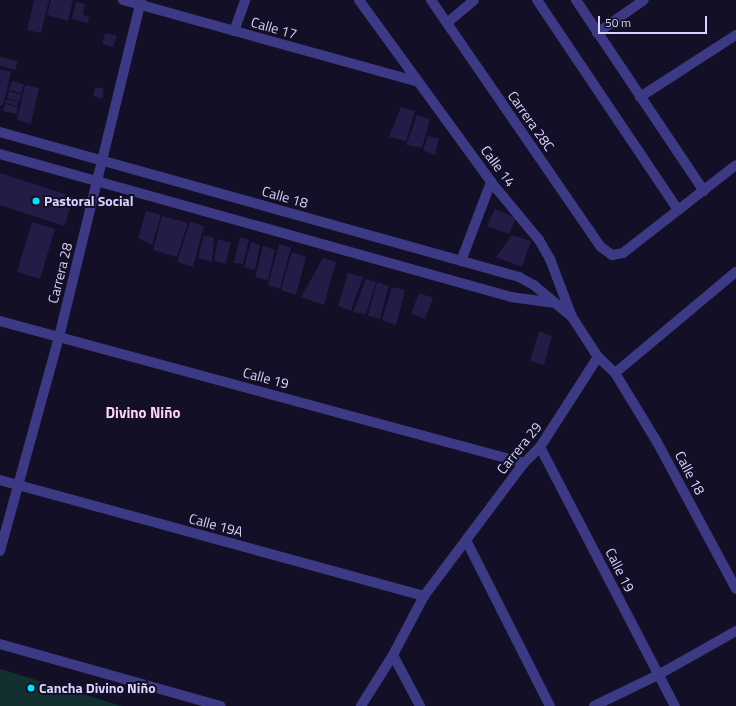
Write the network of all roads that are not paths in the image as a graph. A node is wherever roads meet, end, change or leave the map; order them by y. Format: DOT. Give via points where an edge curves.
graph roads {
  1 [pos="123,0"];
  2 [pos="245,0"];
  3 [pos="359,0"];
  4 [pos="431,0"];
  5 [pos="474,0"];
  6 [pos="537,0"];
  7 [pos="576,0"];
  8 [pos="644,0"];
  9 [pos="140,2"];
  10 [pos="447,23"];
  11 [pos="234,31"];
  12 [pos="597,33"];
  13 [pos="736,35"];
  14 [pos="418,82"];
  15 [pos="640,97"];
  16 [pos="0,132"];
  17 [pos="0,154"];
  18 [pos="103,161"];
  19 [pos="736,164"];
  20 [pos="98,182"];
  21 [pos="491,182"];
  22 [pos="704,191"];
  23 [pos="678,210"];
  24 [pos="461,261"];
  25 [pos="736,272"];
  26 [pos="555,303"];
  27 [pos="572,317"];
  28 [pos="0,321"];
  29 [pos="59,337"];
  30 [pos="598,357"];
  31 [pos="615,373"];
  32 [pos="540,447"];
  33 [pos="524,463"];
  34 [pos="0,480"];
  35 [pos="18,485"];
  36 [pos="466,540"];
  37 [pos="0,551"];
  38 [pos="736,589"];
  39 [pos="424,596"];
  40 [pos="736,631"];
  41 [pos="0,644"];
  42 [pos="393,655"];
  43 [pos="658,675"];
  44 [pos="220,706"];
  45 [pos="361,706"];
  46 [pos="420,706"];
  47 [pos="550,706"];
  48 [pos="594,706"];
  49 [pos="675,706"];
  1 -- 9 [label="street, Calle 17"];
  2 -- 11 [label="street"];
  3 -- 14 [label="street, Calle 14"];
  4 -- 10 [label="street, Carrera 28C"];
  5 -- 10 [label="street"];
  6 -- 23 [label="street"];
  7 -- 12 [label="street"];
  8 -- 12 [label="street"];
  9 -- 11 [label="street, Calle 17"];
  9 -- 18 [label="street, Carrera 28"];
  10 -- 23 [label="street, Carrera 28C" via="601,247 612,255 623,253"];
  11 -- 14 [label="street, Calle 17"];
  12 -- 15 [label="street"];
  13 -- 15 [label="street"];
  14 -- 21 [label="street, Calle 14"];
  15 -- 22 [label="street"];
  16 -- 18 [label="street, Calle 18"];
  17 -- 20 [label="street"];
  18 -- 20 [label="street, Carrera 28"];
  18 -- 24 [label="street, Calle 18"];
  19 -- 22 [label="street"];
  20 -- 26 [label="street" via="511,297"];
  20 -- 29 [label="street, Carrera 28"];
  21 -- 24 [label="street"];
  21 -- 27 [label="street, Calle 14" via="539,240 550,258"];
  22 -- 23 [label="street"];
  24 -- 26 [label="street, Calle 18" via="519,277 535,286"];
  25 -- 31 [label="street"];
  26 -- 27 [label="street, Calle 18"];
  27 -- 30 [label="street, Calle 14"];
  28 -- 29 [label="street, Calle 19"];
  29 -- 33 [label="street, Calle 19"];
  29 -- 35 [label="street, Carrera 28"];
  30 -- 31 [label="street"];
  30 -- 32 [label="street, Carrera 29"];
  31 -- 38 [label="street, Calle 18" via="657,442"];
  32 -- 33 [label="street, Carrera 29"];
  32 -- 43 [label="street, Calle 19"];
  33 -- 36 [label="street, Carrera 29"];
  34 -- 35 [label="street, Calle 19A"];
  35 -- 37 [label="street, Carrera 28"];
  35 -- 39 [label="street, Calle 19A"];
  36 -- 39 [label="street, Carrera 29"];
  36 -- 47 [label="street"];
  39 -- 42 [label="street, Carrera 29"];
  40 -- 43 [label="street"];
  41 -- 44 [label="street"];
  42 -- 45 [label="street, Carrera 29"];
  42 -- 46 [label="street"];
  43 -- 48 [label="street"];
  43 -- 49 [label="street, Calle 19"];
}
